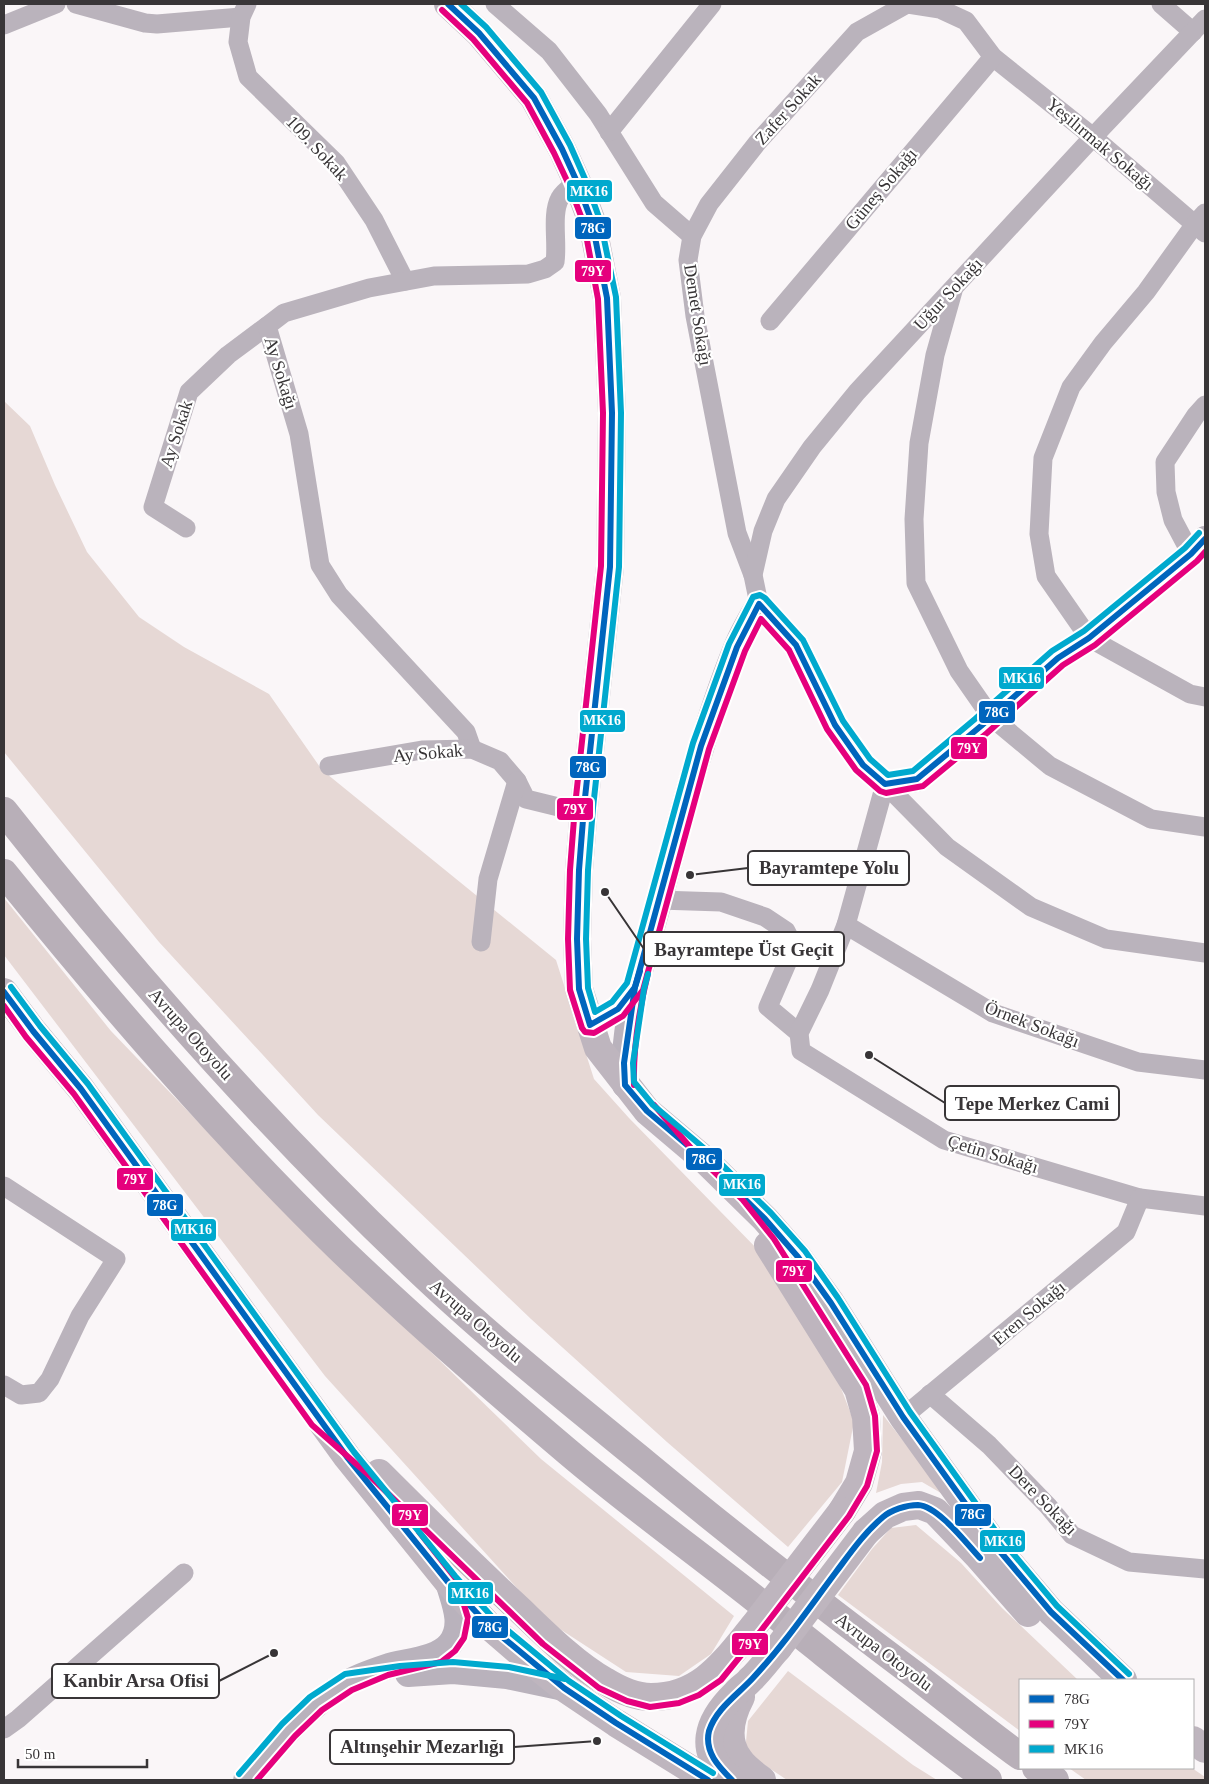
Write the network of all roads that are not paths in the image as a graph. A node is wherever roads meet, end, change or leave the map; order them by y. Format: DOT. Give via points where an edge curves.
graph roads {
  1 [pos="56,4"];
  2 [pos="76,4"];
  3 [pos="448,4"];
  4 [pos="495,4"];
  5 [pos="712,4"];
  6 [pos="907,4"];
  7 [pos="1161,4"];
  8 [pos="244,11"];
  9 [pos="4,25"];
  10 [pos="1199,25"];
  11 [pos="993,56"];
  12 [pos="609,132"];
  13 [pos="1093,137"];
  14 [pos="577,182"];
  15 [pos="1202,224"];
  16 [pos="692,236"];
  17 [pos="405,281"];
  18 [pos="954,288"];
  19 [pos="770,321"];
  20 [pos="267,326"];
  21 [pos="1205,405"];
  22 [pos="186,528"];
  23 [pos="1198,547"];
  24 [pos="753,575"];
  25 [pos="759,604"];
  26 [pos="1089,638"];
  27 [pos="1205,697"];
  28 [pos="991,717"];
  29 [pos="472,750"];
  30 [pos="329,766"];
  31 [pos="517,781"];
  32 [pos="885,784"];
  33 [pos="4,811"];
  34 [pos="583,812"];
  35 [pos="1205,827"];
  36 [pos="4,873"];
  37 [pos="659,900"];
  38 [pos="846,924"];
  39 [pos="481,942"];
  40 [pos="1205,953"];
  41 [pos="635,987"];
  42 [pos="4,992"];
  43 [pos="590,1025"];
  44 [pos="800,1042"];
  45 [pos="1205,1070"];
  46 [pos="625,1085"];
  47 [pos="647,1111"];
  48 [pos="4,1186"];
  49 [pos="1140,1198"];
  50 [pos="1205,1206"];
  51 [pos="4,1385"];
  52 [pos="930,1394"];
  53 [pos="903,1417"];
  54 [pos="319,1419"];
  55 [pos="1205,1569"];
  56 [pos="184,1573"];
  57 [pos="448,1582"];
  58 [pos="1103,1679"];
  59 [pos="1122,1679"];
  60 [pos="751,1680"];
  61 [pos="348,1682"];
  62 [pos="564,1688"];
  63 [pos="4,1729"];
  64 [pos="1194,1741"];
  65 [pos="1205,1749"];
  66 [pos="1019,1755"];
  67 [pos="1038,1769"];
  68 [pos="246,1780"];
  69 [pos="708,1780"];
  70 [pos="732,1780"];
  71 [pos="762,1780"];
  72 [pos="988,1780"];
  73 [pos="1055,1780"];
  1 -- 9 [label="street"];
  2 -- 8 [label="street, 109. Sokak" via="157,24"];
  3 -- 14 [label="main road" via="479,33 534,98"];
  4 -- 12 [label="street" via="549,51"];
  5 -- 12 [label="street"];
  6 -- 11 [label="street, Zafer Sokak" via="940,9 966,21"];
  6 -- 16 [label="street, Zafer Sokak" via="857,32 751,151 709,204"];
  7 -- 10 [label="street"];
  8 -- 17 [label="street, 109. Sokak" via="238,42 248,77 336,163 374,220"];
  10 -- 13 [label="street, Uğur Sokağı"];
  11 -- 13 [label="street, Yeşilırmak Sokağı"];
  11 -- 19 [label="street, Güneş Sokağı"];
  12 -- 16 [label="street" via="654,203"];
  13 -- 15 [label="street, Yeşilırmak Sokağı"];
  13 -- 18 [label="street, Uğur Sokağı"];
  14 -- 17 [label="street, Ay Sokağı" via="560,197 555,223 555,262 545,269 528,274 434,276"];
  14 -- 34 [label="main road" via="592,222 607,298 612,412 610,567"];
  15 -- 26 [label="street" via="1071,386 1043,458 1039,534 1046,576"];
  16 -- 24 [label="street, Demet Sokağı" via="688,260 695,316 737,533"];
  17 -- 20 [label="street, Ay Sokağı" via="284,313"];
  18 -- 24 [label="street, Uğur Sokağı" via="857,392 812,447 776,500 763,531"];
  18 -- 28 [label="street" via="935,355 919,443 914,519 916,583 959,671"];
  20 -- 22 [label="street, Ay Sokak" via="228,355 189,392 153,507"];
  20 -- 29 [label="street, Ay Sokağı" via="299,434 320,565 339,595 466,732"];
  21 -- 23 [label="street" via="1165,462 1166,492 1173,520"];
  23 -- 26 [label="main road"];
  24 -- 25 [label="street, Uğur Sokağı"];
  25 -- 32 [label="main road" via="796,645 835,725 863,765"];
  25 -- 37 [label="main road" via="737,647 701,746"];
  26 -- 27 [label="street" via="1190,694"];
  26 -- 28 [label="main road" via="1058,658"];
  28 -- 32 [label="main road" via="916,779"];
  28 -- 35 [label="street" via="1050,766 1151,819"];
  29 -- 30 [label="street, Ay Sokak" via="422,750"];
  29 -- 31 [label="street, Ay Sokak" via="500,760"];
  31 -- 34 [label="street, Ay Sokak" via="526,799"];
  31 -- 39 [label="street" via="488,879"];
  32 -- 38 [label="street"];
  32 -- 40 [label="street" via="947,847 1030,907 1106,939"];
  33 -- 66 [label="highway, Avrupa Otoyolu" via="121,956 258,1109 412,1265 506,1349 674,1487"];
  34 -- 43 [label="main road" via="577,939 579,989"];
  36 -- 72 [label="highway, Avrupa Otoyolu" via="165,1065 287,1196 386,1291 570,1453"];
  37 -- 41 [label="main road"];
  37 -- 44 [label="street, Çetin Sokağı" via="721,902 764,918 786,931 794,947 768,1007"];
  38 -- 44 [label="street"];
  38 -- 45 [label="street, Örnek Sokağı" via="993,1013 1138,1062"];
  41 -- 43 [label="main road" via="618,1008"];
  41 -- 46 [label="main road" via="624,1063"];
  42 -- 54 [label="main road" via="81,1089"];
  43 -- 46 [label="main road" via="598,1048"];
  44 -- 49 [label="street, Çetin Sokağı" via="944,1140"];
  46 -- 47 [label="main road"];
  47 -- 53 [label="main road" via="706,1161 798,1257"];
  47 -- 54 [label="main road, bridge" via="767,1244 858,1389 866,1417 868,1451 859,1483 842,1511 714,1674 696,1687 650,1698 604,1681 548,1637"];
  48 -- 51 [label="street" via="116,1259 80,1316 50,1379 39,1393 21,1395"];
  49 -- 50 [label="street, Çetin Sokağı"];
  49 -- 52 [label="street, Eren Sokağı" via="1126,1232"];
  52 -- 53 [label="street, Eren Sokağı"];
  52 -- 55 [label="street, Dere Sokağı" via="989,1445 1072,1535 1129,1562"];
  53 -- 59 [label="main road" via="1010,1563 1051,1612"];
  54 -- 57 [label="main road"];
  56 -- 63 [label="street"];
  57 -- 61 [label="main road" via="459,1620 457,1632 449,1645 437,1654 385,1667"];
  57 -- 62 [label="main road" via="489,1626"];
  58 -- 60 [label="main road, bridge" via="1041,1628 935,1511 919,1505 884,1515 866,1532"];
  60 -- 70 [label="main road" via="725,1705 709,1732 708,1748"];
  60 -- 71 [label="main road" via="730,1720 730,1738 740,1761"];
  61 -- 62 [label="main road" via="453,1671 507,1676"];
  61 -- 68 [label="main road" via="316,1703"];
  62 -- 69 [label="main road"];
  64 -- 65 [label="main road"];
  67 -- 73 [label="highway"];
}
